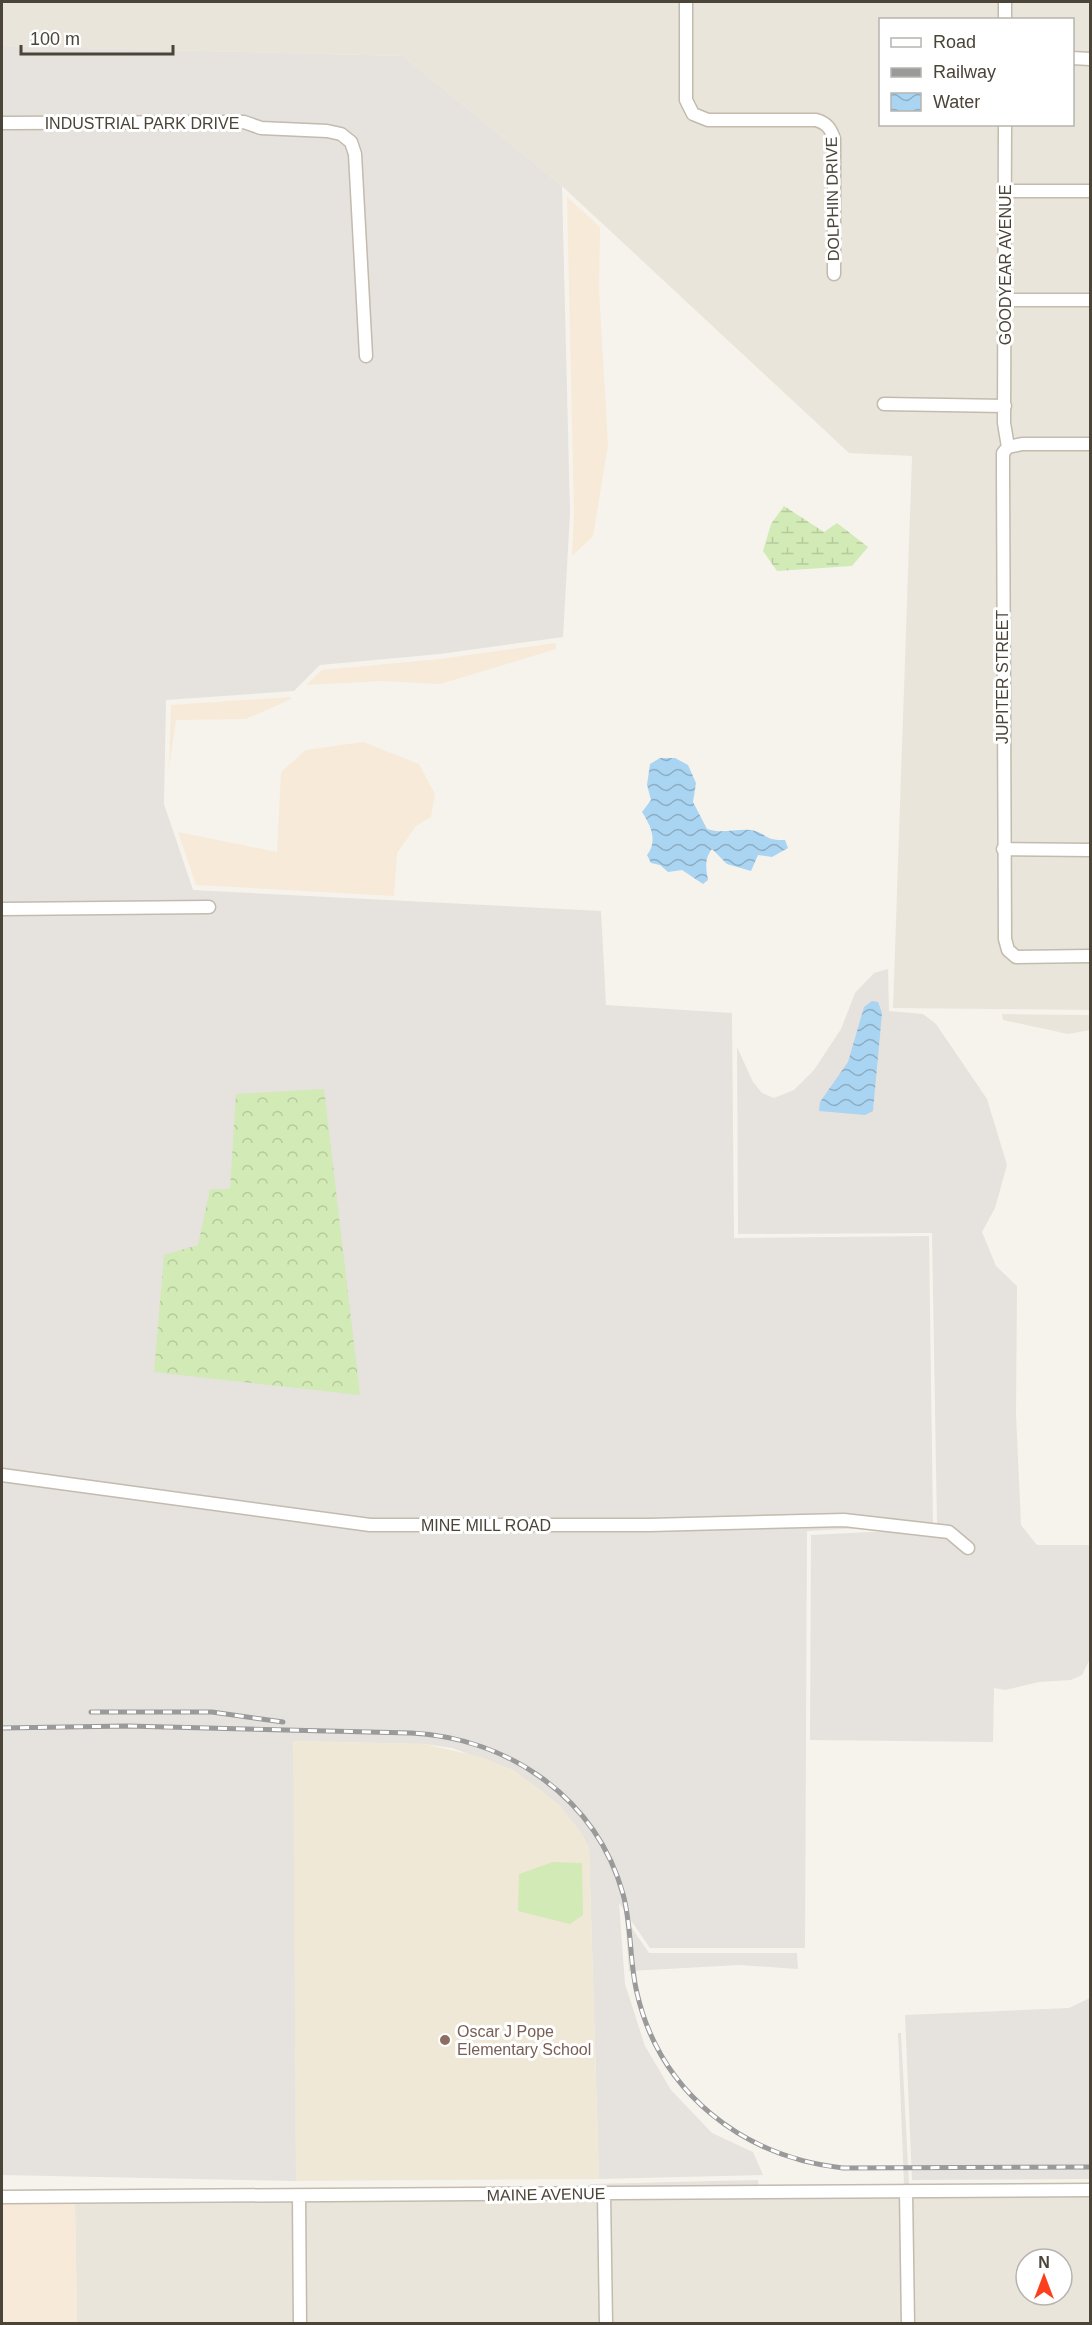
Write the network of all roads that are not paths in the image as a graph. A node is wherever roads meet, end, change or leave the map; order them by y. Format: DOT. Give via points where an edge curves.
graph roads {
  1 [pos="686,2"];
  2 [pos="1005,2"];
  3 [pos="1005,18"];
  4 [pos="1074,58"];
  5 [pos="1090,58"];
  6 [pos="2,123"];
  7 [pos="1005,126"];
  8 [pos="1004,191"];
  9 [pos="1090,191"];
  10 [pos="834,274"];
  11 [pos="1005,300"];
  12 [pos="1090,300"];
  13 [pos="366,356"];
  14 [pos="884,404"];
  15 [pos="1005,406"];
  16 [pos="1090,444"];
  17 [pos="1008,447"];
  18 [pos="1003,849"];
  19 [pos="1090,850"];
  20 [pos="209,907"];
  21 [pos="2,909"];
  22 [pos="1090,956"];
  23 [pos="2,1475"];
  24 [pos="968,1548"];
  25 [pos="1090,2190"];
  26 [pos="906,2191"];
  27 [pos="604,2194"];
  28 [pos="299,2196"];
  29 [pos="2,2198"];
  30 [pos="300,2324"];
  31 [pos="606,2324"];
  32 [pos="908,2324"];
  1 -- 10 [label="street, DOLPHIN DRIVE" via="686,100 693,114 708,120 816,120 832,130"];
  2 -- 3 [label="street"];
  4 -- 5 [label="street"];
  6 -- 13 [label="street, INDUSTRIAL PARK DRIVE" via="244,122 261,128 342,134 351,142 355,154"];
  7 -- 8 [label="street, GOODYEAR AVENUE"];
  8 -- 9 [label="street"];
  8 -- 11 [label="street, GOODYEAR AVENUE"];
  11 -- 12 [label="street"];
  11 -- 15 [label="street, GOODYEAR AVENUE"];
  14 -- 15 [label="street"];
  15 -- 17 [label="street, JUPITER STREET"];
  16 -- 17 [label="street"];
  17 -- 18 [label="street, JUPITER STREET" via="1003,453"];
  18 -- 19 [label="street"];
  18 -- 22 [label="street, JUPITER STREET" via="1008,950 1016,957"];
  20 -- 21 [label="street"];
  23 -- 24 [label="street, MINE MILL ROAD" via="370,1526 844,1520 949,1532"];
  25 -- 26 [label="street, MAINE AVENUE"];
  26 -- 27 [label="street, MAINE AVENUE"];
  26 -- 32 [label="street"];
  27 -- 28 [label="street, MAINE AVENUE"];
  27 -- 31 [label="street"];
  28 -- 29 [label="street, MAINE AVENUE"];
  28 -- 30 [label="street"];
}
